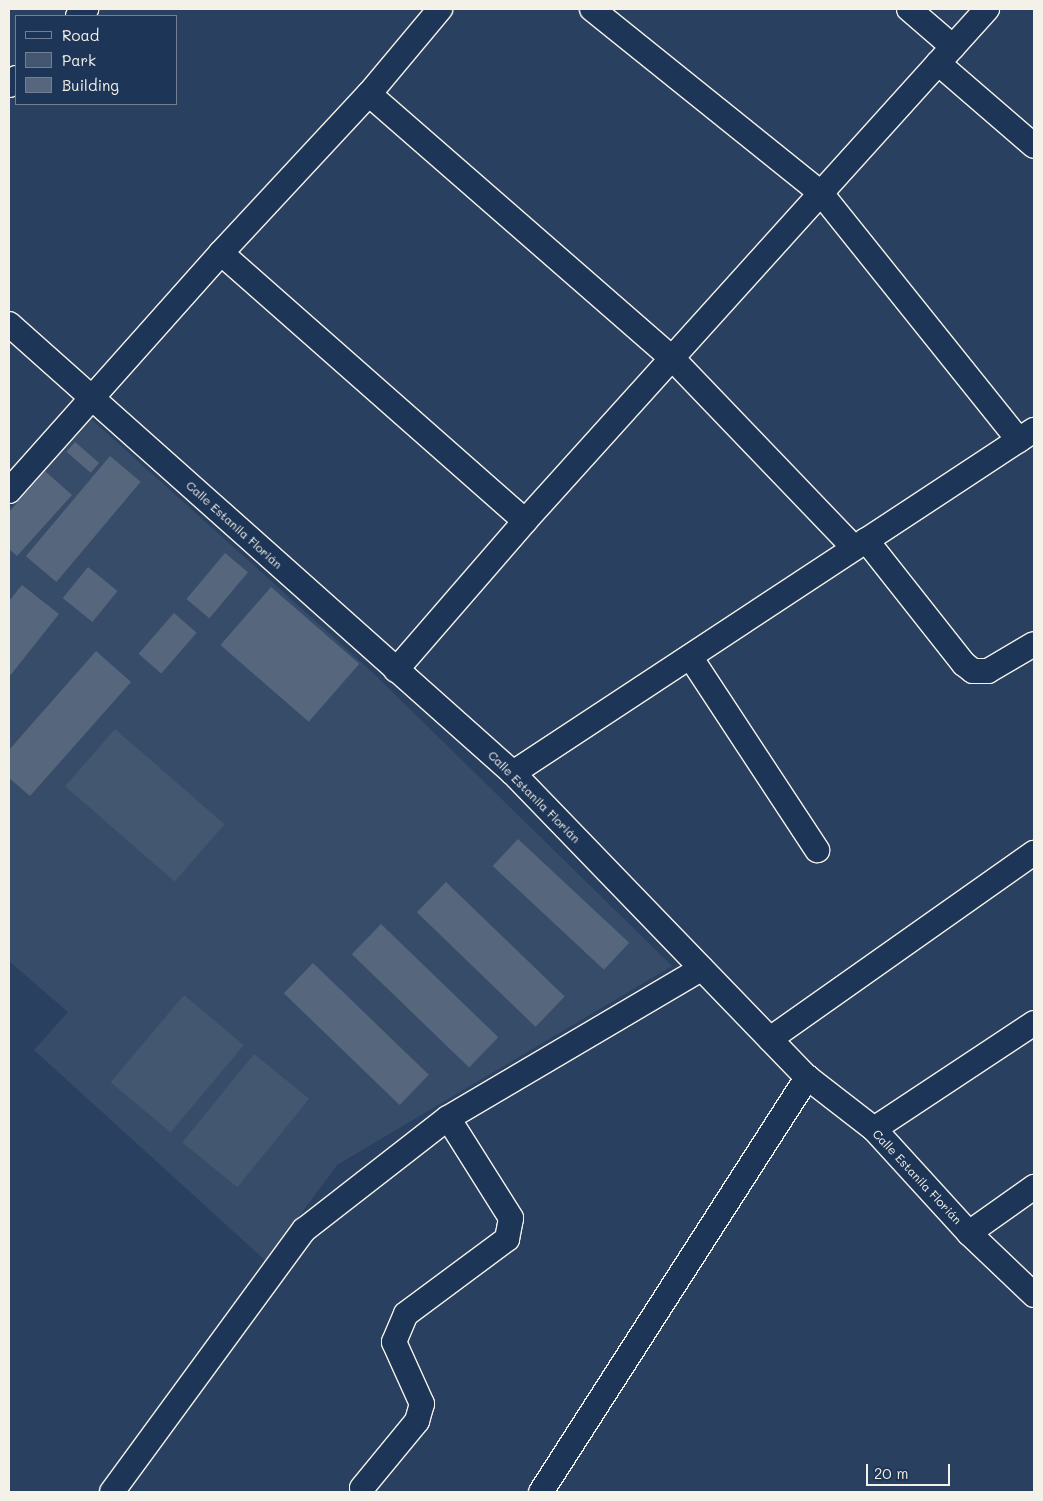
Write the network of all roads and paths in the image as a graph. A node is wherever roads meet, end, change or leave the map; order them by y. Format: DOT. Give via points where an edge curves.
graph roads {
  1 [pos="440,9"];
  2 [pos="592,9"];
  3 [pos="909,9"];
  4 [pos="987,9"];
  5 [pos="946,55"];
  6 [pos="369,94"];
  7 [pos="1034,146"];
  8 [pos="820,192"];
  9 [pos="221,254"];
  10 [pos="9,324"];
  11 [pos="672,358"];
  12 [pos="92,398"];
  13 [pos="1027,435"];
  14 [pos="9,491"];
  15 [pos="525,521"];
  16 [pos="860,544"];
  17 [pos="1034,644"];
  18 [pos="691,658"];
  19 [pos="396,670"];
  20 [pos="513,773"];
  21 [pos="817,850"];
  22 [pos="1034,853"];
  23 [pos="701,969"];
  24 [pos="1034,1023"];
  25 [pos="770,1039"];
  26 [pos="807,1077"];
  27 [pos="448,1118"];
  28 [pos="874,1130"];
  29 [pos="1034,1187"];
  30 [pos="968,1233"];
  31 [pos="1034,1295"];
  32 [pos="362,1488"];
  33 [pos="112,1492"];
  34 [pos="541,1492"];
  1 -- 6 [label="street"];
  2 -- 8 [label="street"];
  3 -- 5 [label="street"];
  4 -- 5 [label="street"];
  5 -- 7 [label="street"];
  5 -- 8 [label="street"];
  6 -- 9 [label="street"];
  6 -- 11 [label="street"];
  8 -- 11 [label="street"];
  8 -- 13 [label="street"];
  9 -- 12 [label="street"];
  9 -- 15 [label="street"];
  10 -- 12 [label="street, Calle Estanila Florián"];
  11 -- 15 [label="street"];
  11 -- 16 [label="street"];
  12 -- 14 [label="street"];
  12 -- 19 [label="street, Calle Estanila Florián"];
  13 -- 16 [label="street"];
  15 -- 19 [label="street"];
  16 -- 17 [label="street" via="973,671 988,671"];
  16 -- 18 [label="street"];
  18 -- 20 [label="street"];
  18 -- 21 [label="street"];
  19 -- 20 [label="street, Calle Estanila Florián"];
  20 -- 23 [label="street, Calle Estanila Florián"];
  22 -- 25 [label="street"];
  23 -- 25 [label="street, Calle Estanila Florián"];
  23 -- 27 [label="street"];
  24 -- 28 [label="street"];
  25 -- 26 [label="street, Calle Estanila Florián"];
  26 -- 28 [label="street, Calle Estanila Florián"];
  26 -- 34 [label="street"];
  27 -- 32 [label="street" via="511,1218 507,1240 406,1314 394,1342 422,1404 417,1421"];
  27 -- 33 [label="street" via="304,1230"];
  28 -- 30 [label="street, Calle Estanila Florián"];
  29 -- 30 [label="street"];
  30 -- 31 [label="street, Calle Estanila Florián"];
}
